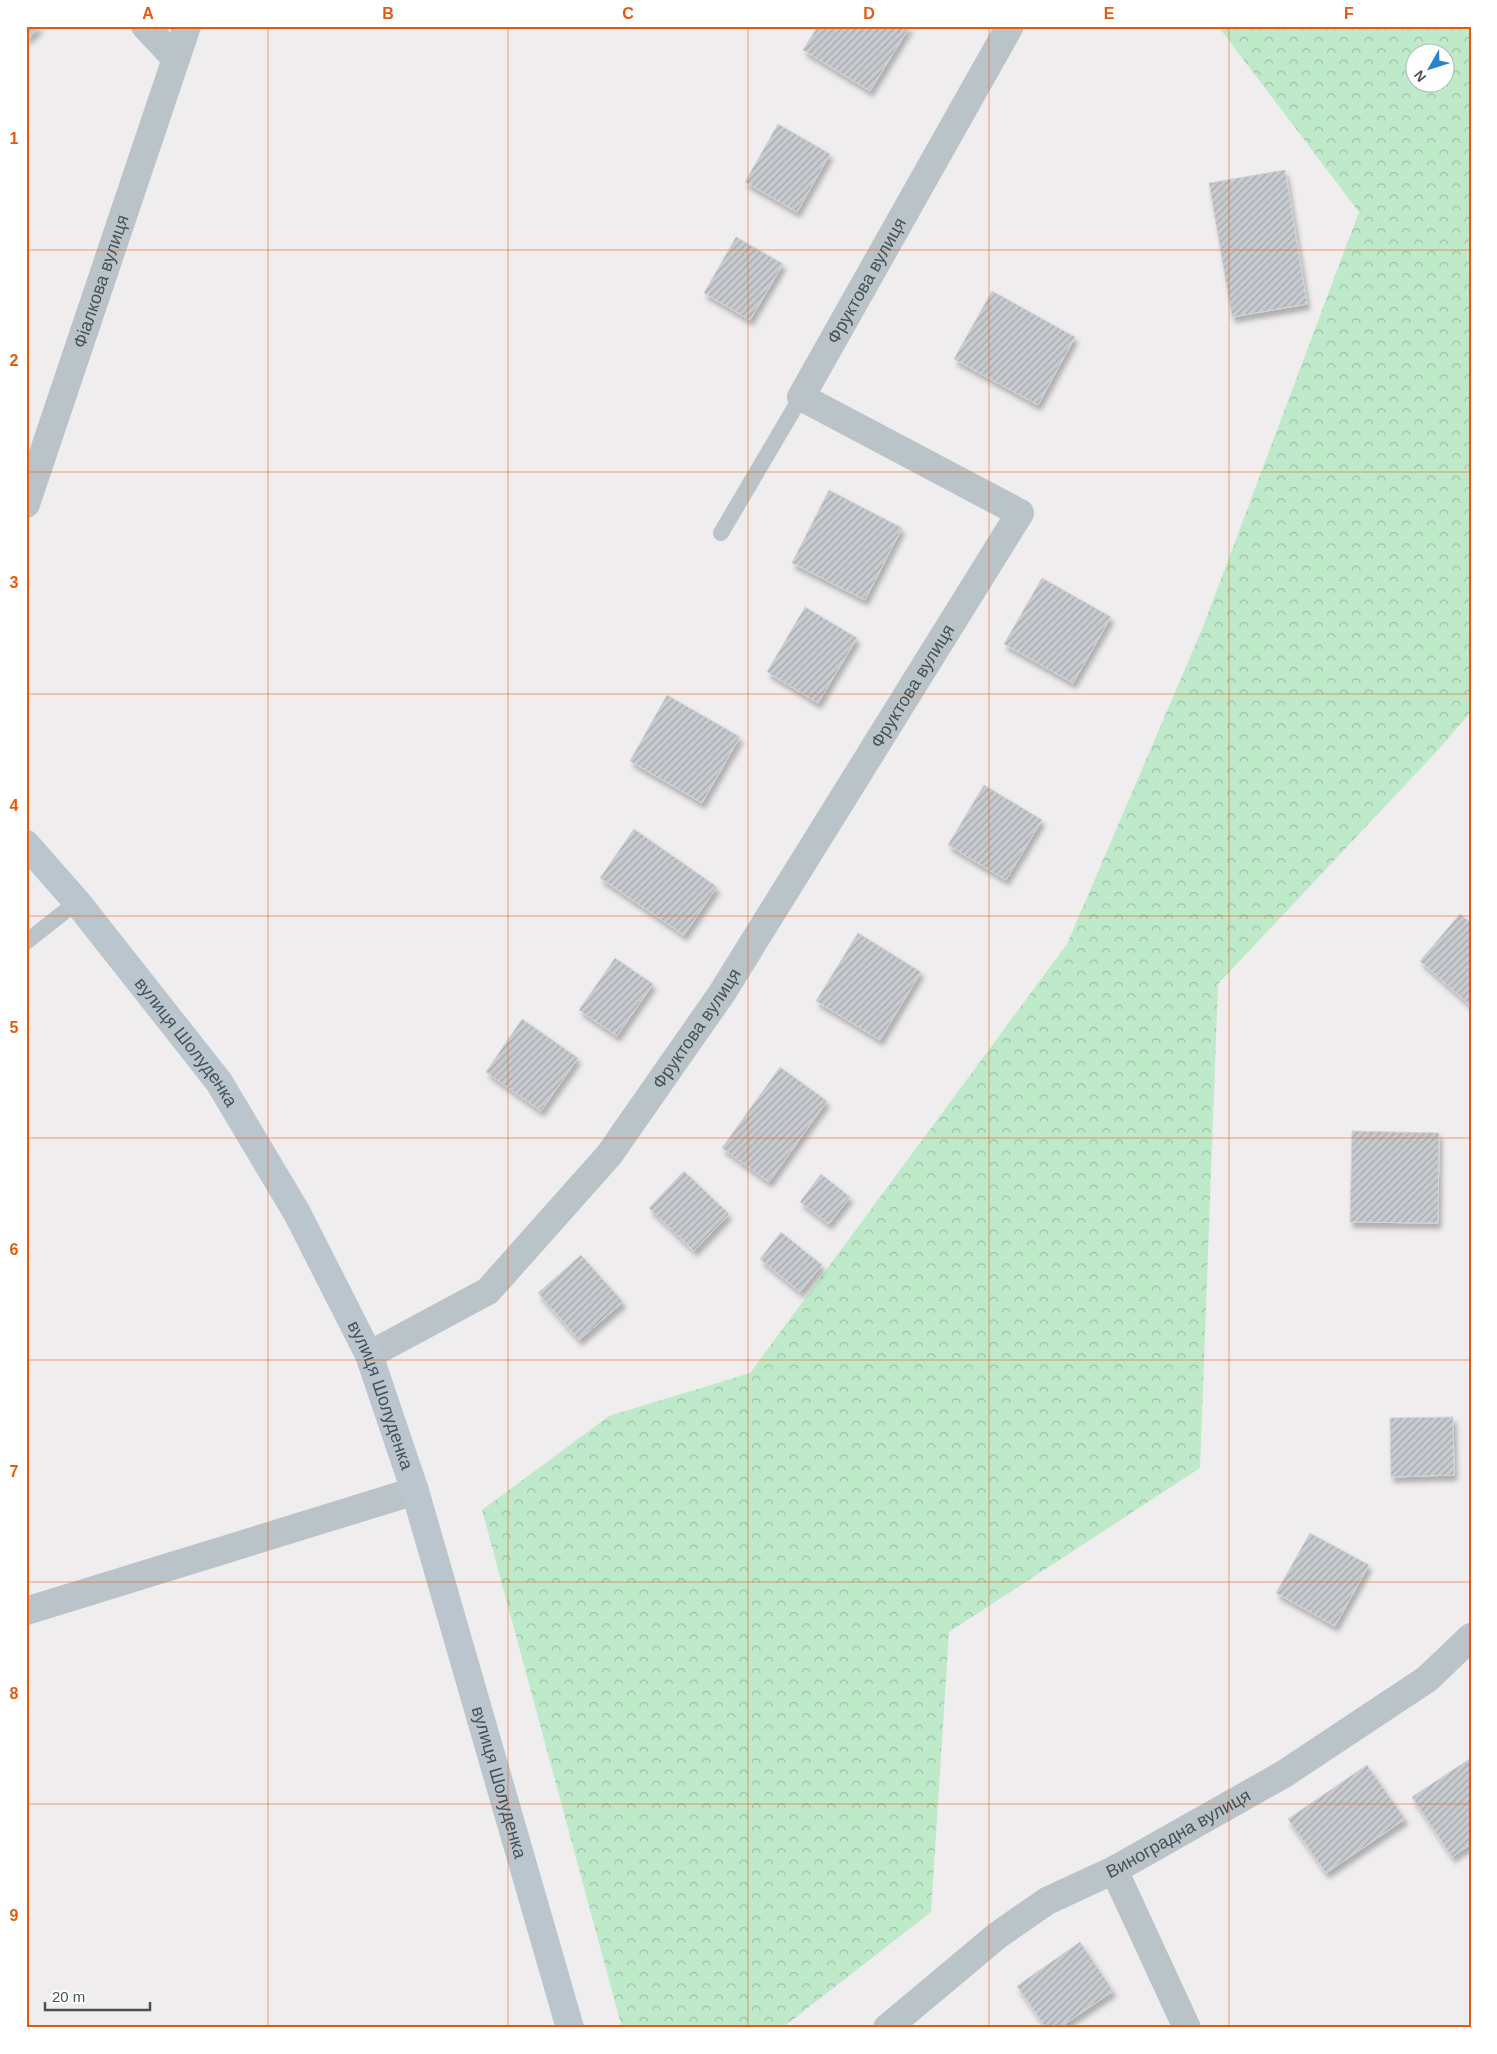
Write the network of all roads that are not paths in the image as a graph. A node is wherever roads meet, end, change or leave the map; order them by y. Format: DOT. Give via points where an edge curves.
graph roads {
  1 [pos="145,26"];
  2 [pos="187,26"];
  3 [pos="1010,26"];
  4 [pos="176,58"];
  5 [pos="801,397"];
  6 [pos="26,504"];
  7 [pos="720,533"];
  8 [pos="26,844"];
  9 [pos="77,902"];
  10 [pos="26,942"];
  11 [pos="369,1355"];
  12 [pos="415,1491"];
  13 [pos="26,1611"];
  14 [pos="1471,1637"];
  15 [pos="1114,1870"];
  16 [pos="570,2028"];
  17 [pos="887,2028"];
  18 [pos="1187,2028"];
  1 -- 4 [label="street"];
  2 -- 4 [label="street, Фіалкова вулиця"];
  3 -- 5 [label="street, Фруктова вулиця"];
  4 -- 6 [label="street, Фіалкова вулиця"];
  5 -- 7 [label="lane"];
  5 -- 11 [label="street, Фруктова вулиця" via="1020,513 722,993 608,1155 488,1291"];
  8 -- 9 [label="main road, вулиця Шолуденка"];
  9 -- 10 [label="lane"];
  9 -- 11 [label="main road, вулиця Шолуденка" via="219,1082 297,1213"];
  11 -- 12 [label="main road, вулиця Шолуденка"];
  12 -- 13 [label="street"];
  12 -- 16 [label="main road, вулиця Шолуденка"];
  14 -- 15 [label="street, Виноградна вулиця" via="1427,1679 1284,1774"];
  15 -- 17 [label="street, Виноградна вулиця" via="1047,1901 998,1934"];
  15 -- 18 [label="street"];
}
